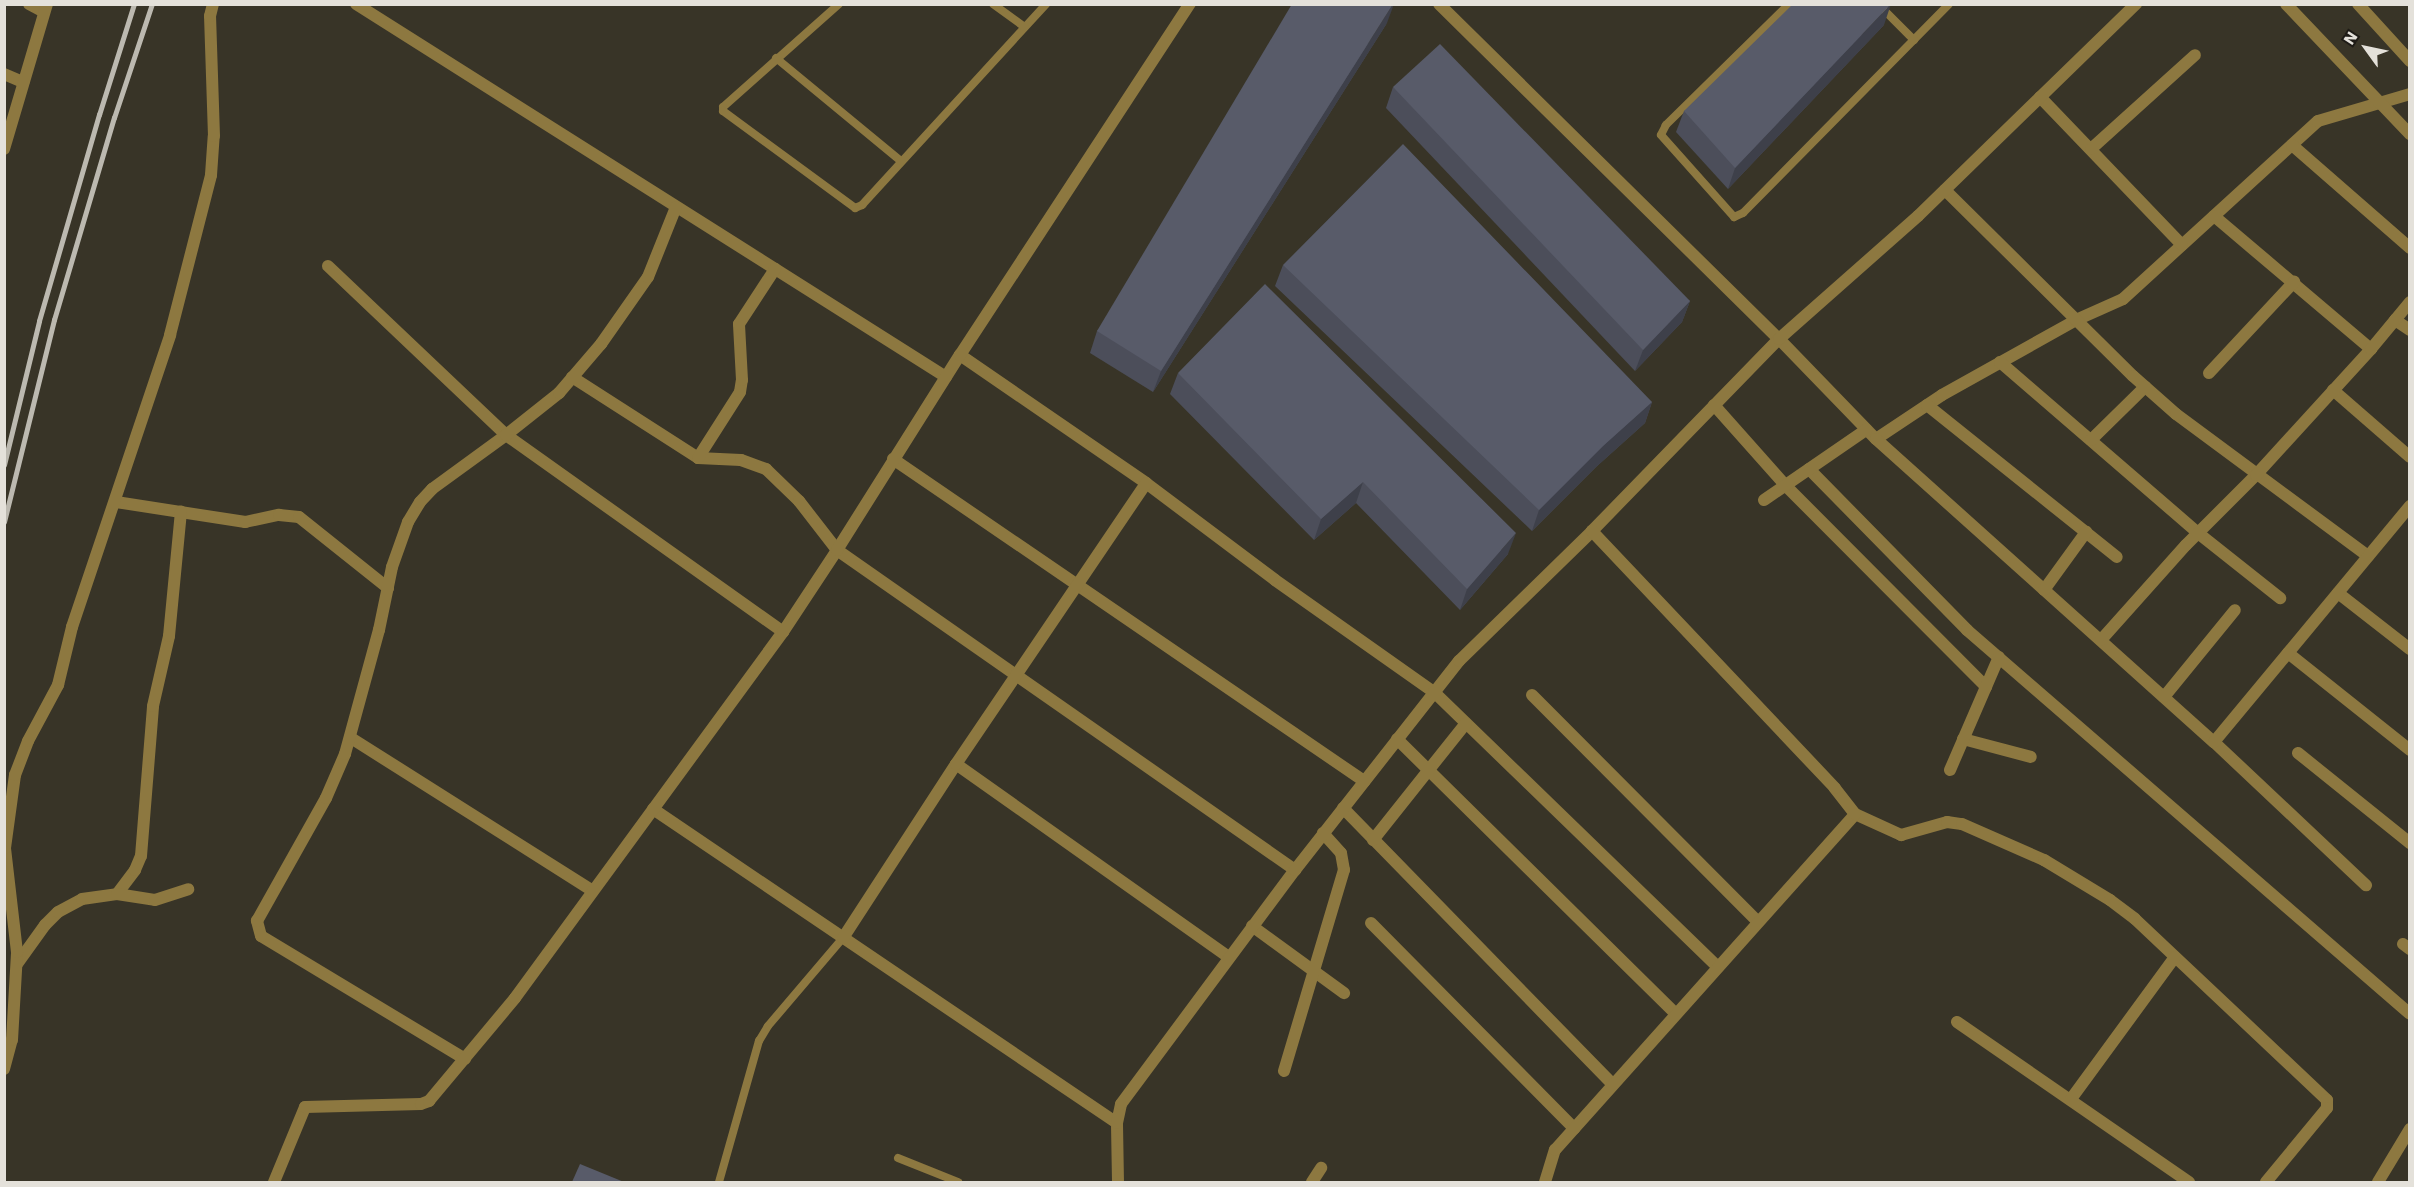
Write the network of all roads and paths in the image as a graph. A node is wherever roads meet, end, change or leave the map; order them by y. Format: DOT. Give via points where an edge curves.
graph roads {
  1 [pos="29,4"];
  2 [pos="213,4"];
  3 [pos="356,4"];
  4 [pos="839,4"];
  5 [pos="993,4"];
  6 [pos="1046,4"];
  7 [pos="1191,4"];
  8 [pos="1439,4"];
  9 [pos="1789,4"];
  10 [pos="1878,4"];
  11 [pos="1949,4"];
  12 [pos="2136,4"];
  13 [pos="2286,4"];
  14 [pos="2358,4"];
  15 [pos="46,8"];
  16 [pos="1025,27"];
  17 [pos="1914,40"];
  18 [pos="2195,55"];
  19 [pos="776,58"];
  20 [pos="2409,60"];
  21 [pos="4,74"];
  22 [pos="23,82"];
  23 [pos="2409,94"];
  24 [pos="2040,97"];
  25 [pos="2379,104"];
  26 [pos="2409,134"];
  27 [pos="2292,145"];
  28 [pos="4,149"];
  29 [pos="2091,149"];
  30 [pos="901,161"];
  31 [pos="1945,190"];
  32 [pos="676,207"];
  33 [pos="2214,216"];
  34 [pos="2182,245"];
  35 [pos="2409,248"];
  36 [pos="328,266"];
  37 [pos="775,269"];
  38 [pos="2294,282"];
  39 [pos="2409,302"];
  40 [pos="2076,320"];
  41 [pos="2395,320"];
  42 [pos="2409,330"];
  43 [pos="1779,339"];
  44 [pos="2371,349"];
  45 [pos="960,355"];
  46 [pos="2000,362"];
  47 [pos="2209,373"];
  48 [pos="572,377"];
  49 [pos="946,377"];
  50 [pos="2145,387"];
  51 [pos="2333,390"];
  52 [pos="1714,405"];
  53 [pos="1926,405"];
  54 [pos="1866,429"];
  55 [pos="507,435"];
  56 [pos="1876,439"];
  57 [pos="2091,440"];
  58 [pos="2409,457"];
  59 [pos="698,458"];
  60 [pos="893,459"];
  61 [pos="1809,469"];
  62 [pos="2256,475"];
  63 [pos="1146,483"];
  64 [pos="1785,485"];
  65 [pos="1764,500"];
  66 [pos="116,502"];
  67 [pos="2409,506"];
  68 [pos="181,512"];
  69 [pos="1592,531"];
  70 [pos="2086,532"];
  71 [pos="2198,533"];
  72 [pos="837,550"];
  73 [pos="2368,556"];
  74 [pos="2116,557"];
  75 [pos="1077,586"];
  76 [pos="388,588"];
  77 [pos="2044,590"];
  78 [pos="2338,592"];
  79 [pos="2280,598"];
  80 [pos="2235,610"];
  81 [pos="783,632"];
  82 [pos="2101,640"];
  83 [pos="2409,649"];
  84 [pos="2288,653"];
  85 [pos="1999,657"];
  86 [pos="1017,677"];
  87 [pos="1986,687"];
  88 [pos="1434,692"];
  89 [pos="1532,695"];
  90 [pos="2164,697"];
  91 [pos="1466,723"];
  92 [pos="351,738"];
  93 [pos="1397,739"];
  94 [pos="1963,739"];
  95 [pos="2214,742"];
  96 [pos="2409,750"];
  97 [pos="2298,753"];
  98 [pos="2031,757"];
  99 [pos="956,764"];
  100 [pos="1950,770"];
  101 [pos="1429,771"];
  102 [pos="1364,781"];
  103 [pos="1342,808"];
  104 [pos="652,809"];
  105 [pos="1855,814"];
  106 [pos="1323,833"];
  107 [pos="1373,840"];
  108 [pos="2409,843"];
  109 [pos="1295,870"];
  110 [pos="2366,885"];
  111 [pos="188,888"];
  112 [pos="593,891"];
  113 [pos="117,894"];
  114 [pos="1758,922"];
  115 [pos="1371,923"];
  116 [pos="1252,926"];
  117 [pos="843,938"];
  118 [pos="1229,957"];
  119 [pos="2175,957"];
  120 [pos="16,964"];
  121 [pos="1718,967"];
  122 [pos="1313,971"];
  123 [pos="1344,993"];
  124 [pos="1675,1013"];
  125 [pos="2409,1014"];
  126 [pos="1957,1022"];
  127 [pos="465,1059"];
  128 [pos="4,1069"];
  129 [pos="1284,1071"];
  130 [pos="1612,1084"];
  131 [pos="2071,1099"];
  132 [pos="1117,1123"];
  133 [pos="1574,1128"];
  134 [pos="2409,1129"];
  135 [pos="898,1158"];
  136 [pos="1321,1168"];
  137 [pos="274,1182"];
  138 [pos="719,1182"];
  139 [pos="958,1182"];
  140 [pos="1118,1182"];
  141 [pos="1312,1182"];
  142 [pos="1545,1182"];
  143 [pos="2189,1182"];
  144 [pos="2266,1182"];
  145 [pos="2378,1182"];
  1 -- 15 [label="street"];
  2 -- 66 [label="street" via="211,175 170,335"];
  3 -- 32 [label="street"];
  4 -- 19 [label="lane"];
  5 -- 16 [label="lane"];
  6 -- 16 [label="lane"];
  7 -- 45 [label="street"];
  8 -- 43 [label="street"];
  9 -- 17 [label="lane" via="1666,125 1661,135 1734,217 1743,213"];
  10 -- 17 [label="lane"];
  11 -- 17 [label="lane"];
  12 -- 24 [label="street"];
  13 -- 25 [label="street"];
  14 -- 20 [label="street"];
  15 -- 22 [label="street"];
  16 -- 30 [label="lane"];
  18 -- 29 [label="street"];
  19 -- 30 [label="lane"];
  19 -- 30 [label="lane" via="724,102 723,111 855,208 862,206"];
  21 -- 22 [label="street"];
  22 -- 28 [label="street"];
  23 -- 25 [label="street"];
  24 -- 29 [label="street"];
  24 -- 31 [label="street"];
  25 -- 26 [label="street"];
  25 -- 27 [label="street" via="2318,121"];
  27 -- 33 [label="street"];
  27 -- 35 [label="street"];
  29 -- 34 [label="street"];
  31 -- 40 [label="street"];
  31 -- 43 [label="street"];
  32 -- 37 [label="street"];
  32 -- 48 [label="street" via="648,277 601,344"];
  33 -- 34 [label="street"];
  33 -- 38 [label="street"];
  34 -- 40 [label="street" via="2123,299"];
  36 -- 55 [label="street"];
  37 -- 49 [label="street"];
  37 -- 59 [label="street" via="739,324 740,392"];
  38 -- 44 [label="street"];
  38 -- 47 [label="street"];
  39 -- 41 [label="street"];
  40 -- 46 [label="street"];
  40 -- 50 [label="street"];
  41 -- 42 [label="street"];
  41 -- 44 [label="street"];
  43 -- 52 [label="street"];
  43 -- 54 [label="street"];
  44 -- 51 [label="street"];
  45 -- 49 [label="street"];
  45 -- 63 [label="street"];
  46 -- 53 [label="street"];
  46 -- 57 [label="street"];
  48 -- 55 [label="street" via="542,408"];
  48 -- 59 [label="street"];
  49 -- 60 [label="street"];
  50 -- 57 [label="street"];
  50 -- 62 [label="street"];
  51 -- 58 [label="street"];
  51 -- 62 [label="street"];
  52 -- 64 [label="street"];
  52 -- 69 [label="street"];
  53 -- 56 [label="street"];
  53 -- 70 [label="street"];
  54 -- 56 [label="street"];
  54 -- 61 [label="street"];
  55 -- 76 [label="street" via="420,502 399,544"];
  55 -- 81 [label="street"];
  56 -- 77 [label="street"];
  57 -- 71 [label="street"];
  59 -- 72 [label="street" via="741,460 766,469 799,501"];
  60 -- 72 [label="street"];
  60 -- 75 [label="street"];
  61 -- 64 [label="street"];
  61 -- 85 [label="street" via="1912,576"];
  62 -- 71 [label="street"];
  62 -- 73 [label="street"];
  63 -- 75 [label="street"];
  63 -- 88 [label="street"];
  64 -- 65 [label="street"];
  64 -- 87 [label="street"];
  66 -- 68 [label="street"];
  66 -- 120 [label="street" via="72,627 54,697 28,741 15,775 5,848 16,931"];
  67 -- 73 [label="street"];
  68 -- 76 [label="street" via="245,522 279,515 299,517"];
  68 -- 113 [label="street" via="169,636 153,706 141,856"];
  69 -- 88 [label="street" via="1459,661"];
  69 -- 105 [label="street"];
  70 -- 74 [label="street"];
  70 -- 77 [label="street"];
  71 -- 79 [label="street"];
  71 -- 82 [label="street"];
  72 -- 81 [label="street"];
  72 -- 86 [label="street"];
  73 -- 78 [label="street"];
  75 -- 86 [label="street"];
  75 -- 102 [label="street"];
  76 -- 92 [label="street"];
  77 -- 82 [label="street"];
  78 -- 83 [label="street"];
  78 -- 84 [label="street"];
  80 -- 90 [label="street"];
  81 -- 104 [label="street"];
  82 -- 90 [label="street"];
  84 -- 95 [label="street"];
  84 -- 96 [label="street"];
  85 -- 87 [label="street"];
  85 -- 125 [label="street"];
  86 -- 99 [label="street"];
  86 -- 109 [label="street"];
  87 -- 94 [label="street"];
  88 -- 91 [label="street"];
  88 -- 93 [label="street"];
  89 -- 114 [label="street"];
  90 -- 95 [label="street"];
  91 -- 101 [label="street"];
  91 -- 121 [label="street"];
  92 -- 112 [label="street"];
  92 -- 127 [label="street" via="330,790 261,913 257,928 261,936"];
  93 -- 101 [label="street"];
  93 -- 102 [label="street"];
  94 -- 98 [label="street"];
  94 -- 100 [label="street"];
  95 -- 110 [label="street"];
  97 -- 108 [label="street"];
  99 -- 117 [label="street"];
  99 -- 118 [label="street"];
  101 -- 107 [label="street"];
  101 -- 124 [label="street"];
  102 -- 103 [label="street"];
  103 -- 106 [label="street"];
  103 -- 107 [label="street"];
  104 -- 112 [label="street"];
  104 -- 117 [label="street"];
  105 -- 114 [label="street"];
  105 -- 119 [label="street" via="1901,835 1955,822 2022,849 2120,907"];
  106 -- 109 [label="street"];
  106 -- 122 [label="street" via="1341,853 1344,870"];
  107 -- 130 [label="street"];
  109 -- 116 [label="street"];
  111 -- 113 [label="street" via="155,900"];
  112 -- 127 [label="street"];
  113 -- 120 [label="street" via="82,899 58,912"];
  114 -- 121 [label="street"];
  115 -- 133 [label="street"];
  116 -- 118 [label="street"];
  116 -- 122 [label="street"];
  117 -- 132 [label="street"];
  117 -- 138 [label="lane" via="759,1041"];
  118 -- 132 [label="street" via="1121,1104"];
  119 -- 131 [label="street"];
  119 -- 144 [label="street" via="2327,1100 2327,1108"];
  120 -- 128 [label="street" via="12,1040"];
  121 -- 124 [label="street"];
  122 -- 123 [label="street"];
  122 -- 129 [label="street"];
  124 -- 130 [label="street"];
  126 -- 131 [label="street"];
  127 -- 137 [label="street" via="435,1096 421,1104 305,1107"];
  130 -- 133 [label="street"];
  131 -- 143 [label="street"];
  132 -- 140 [label="street"];
  133 -- 142 [label="street" via="1555,1150"];
  134 -- 145 [label="street"];
  135 -- 139 [label="lane"];
  136 -- 141 [label="street"];
}
